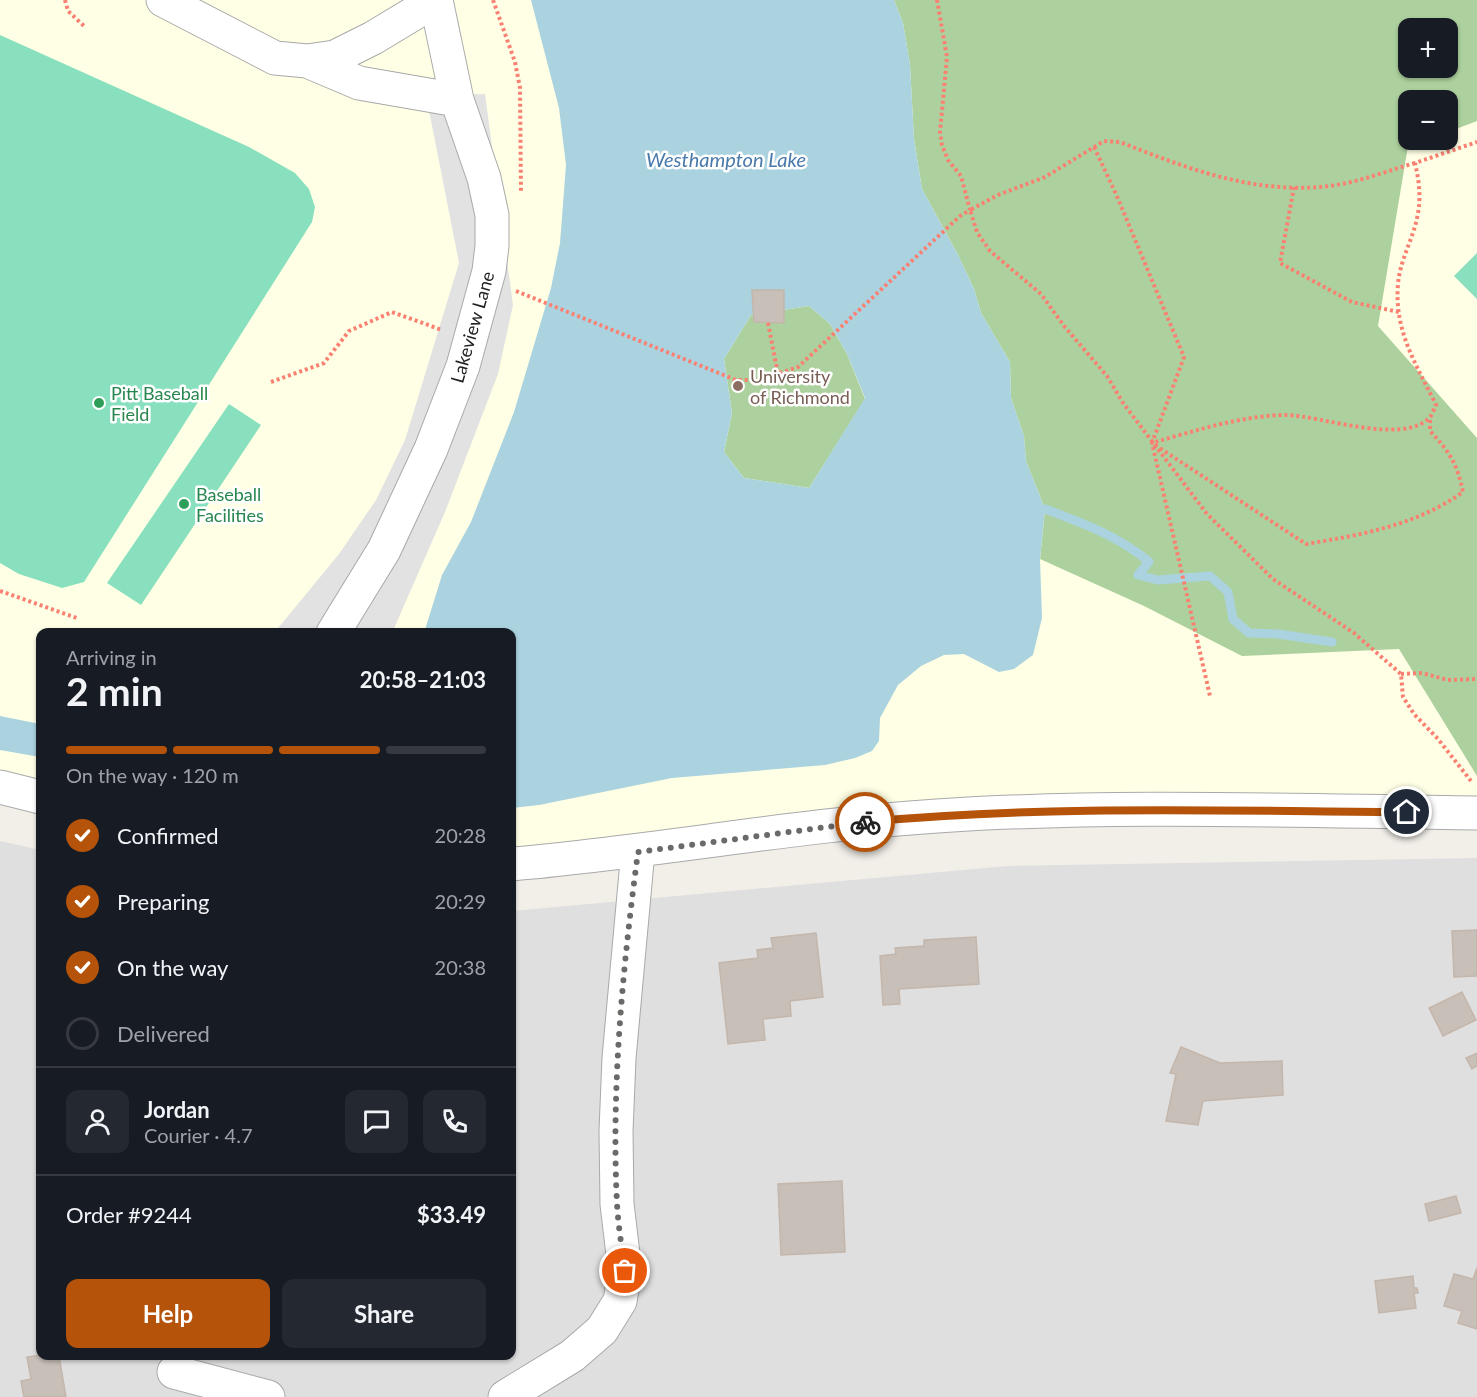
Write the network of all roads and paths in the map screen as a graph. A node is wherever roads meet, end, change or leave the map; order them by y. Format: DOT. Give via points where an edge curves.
graph roads {
  1 [pos="65,0"];
  2 [pos="163,0"];
  3 [pos="435,0"];
  4 [pos="493,0"];
  5 [pos="937,0"];
  6 [pos="84,26"];
  7 [pos="307,62"];
  8 [pos="457,100"];
  9 [pos="1477,142"];
  10 [pos="1094,147"];
  11 [pos="1415,163"];
  12 [pos="1294,188"];
  13 [pos="521,204"];
  14 [pos="970,210"];
  15 [pos="514,290"];
  16 [pos="1399,312"];
  17 [pos="768,322"];
  18 [pos="470,341"];
  19 [pos="778,374"];
  20 [pos="271,382"];
  21 [pos="1430,417"];
  22 [pos="1152,443"];
  23 [pos="0,591"];
  24 [pos="77,618"];
  25 [pos="336,628"];
  26 [pos="1401,674"];
  27 [pos="1477,679"];
  28 [pos="1210,696"];
  29 [pos="0,787"];
  30 [pos="36,796"];
  31 [pos="1475,798"];
  32 [pos="638,852"];
  33 [pos="516,864"];
  34 [pos="197,1370"];
  35 [pos="268,1397"];
  36 [pos="505,1397"];
  1 -- 6 [label="path" via="68,11"];
  2 -- 7 [label="street" via="275,58"];
  3 -- 7 [label="street" via="335,57"];
  3 -- 8 [label="street, Lakeview Lane"];
  4 -- 13 [label="path" via="520,88"];
  5 -- 14 [label="path" via="946,57 942,145 961,176"];
  7 -- 8 [label="street" via="359,82"];
  8 -- 18 [label="street, Lakeview Lane" via="484,178 492,215 489,271"];
  9 -- 11 [label="path"];
  10 -- 12 [label="path" via="1104,141 1120,142 1217,177"];
  10 -- 14 [label="path" via="1045,177"];
  10 -- 22 [label="path" via="1184,357"];
  11 -- 12 [label="path" via="1348,182"];
  11 -- 16 [label="path" via="1418,214 1398,284"];
  12 -- 16 [label="path" via="1280,264 1352,302"];
  14 -- 19 [label="path" via="808,360 798,368"];
  14 -- 22 [label="path" via="977,232 990,250 1041,294 1107,376"];
  15 -- 19 [label="path" via="736,380 759,380"];
  16 -- 21 [label="path" via="1403,338 1436,405"];
  17 -- 19 [label="path"];
  18 -- 20 [label="path" via="392,312 349,331 324,363"];
  18 -- 25 [label="street, Lakeview Lane" via="431,449 389,540"];
  21 -- 22 [label="path" via="1415,426 1390,430 1288,415 1217,424"];
  21 -- 22 [label="path" via="1430,431 1447,448 1458,468 1463,492 1398,524 1306,544"];
  22 -- 26 [label="path" via="1207,514 1273,579 1354,633"];
  22 -- 28 [label="path"];
  23 -- 24 [label="path"];
  26 -- 27 [label="path"];
  26 -- 31 [label="path" via="1403,697 1438,739"];
  29 -- 30 [label="street"];
  31 -- 32 [label="street" via="937,816"];
  32 -- 33 [label="street"];
  32 -- 36 [label="street" via="616,1110 617,1204 625,1271 620,1301 602,1330 572,1356"];
  34 -- 35 [label="street"];
}
